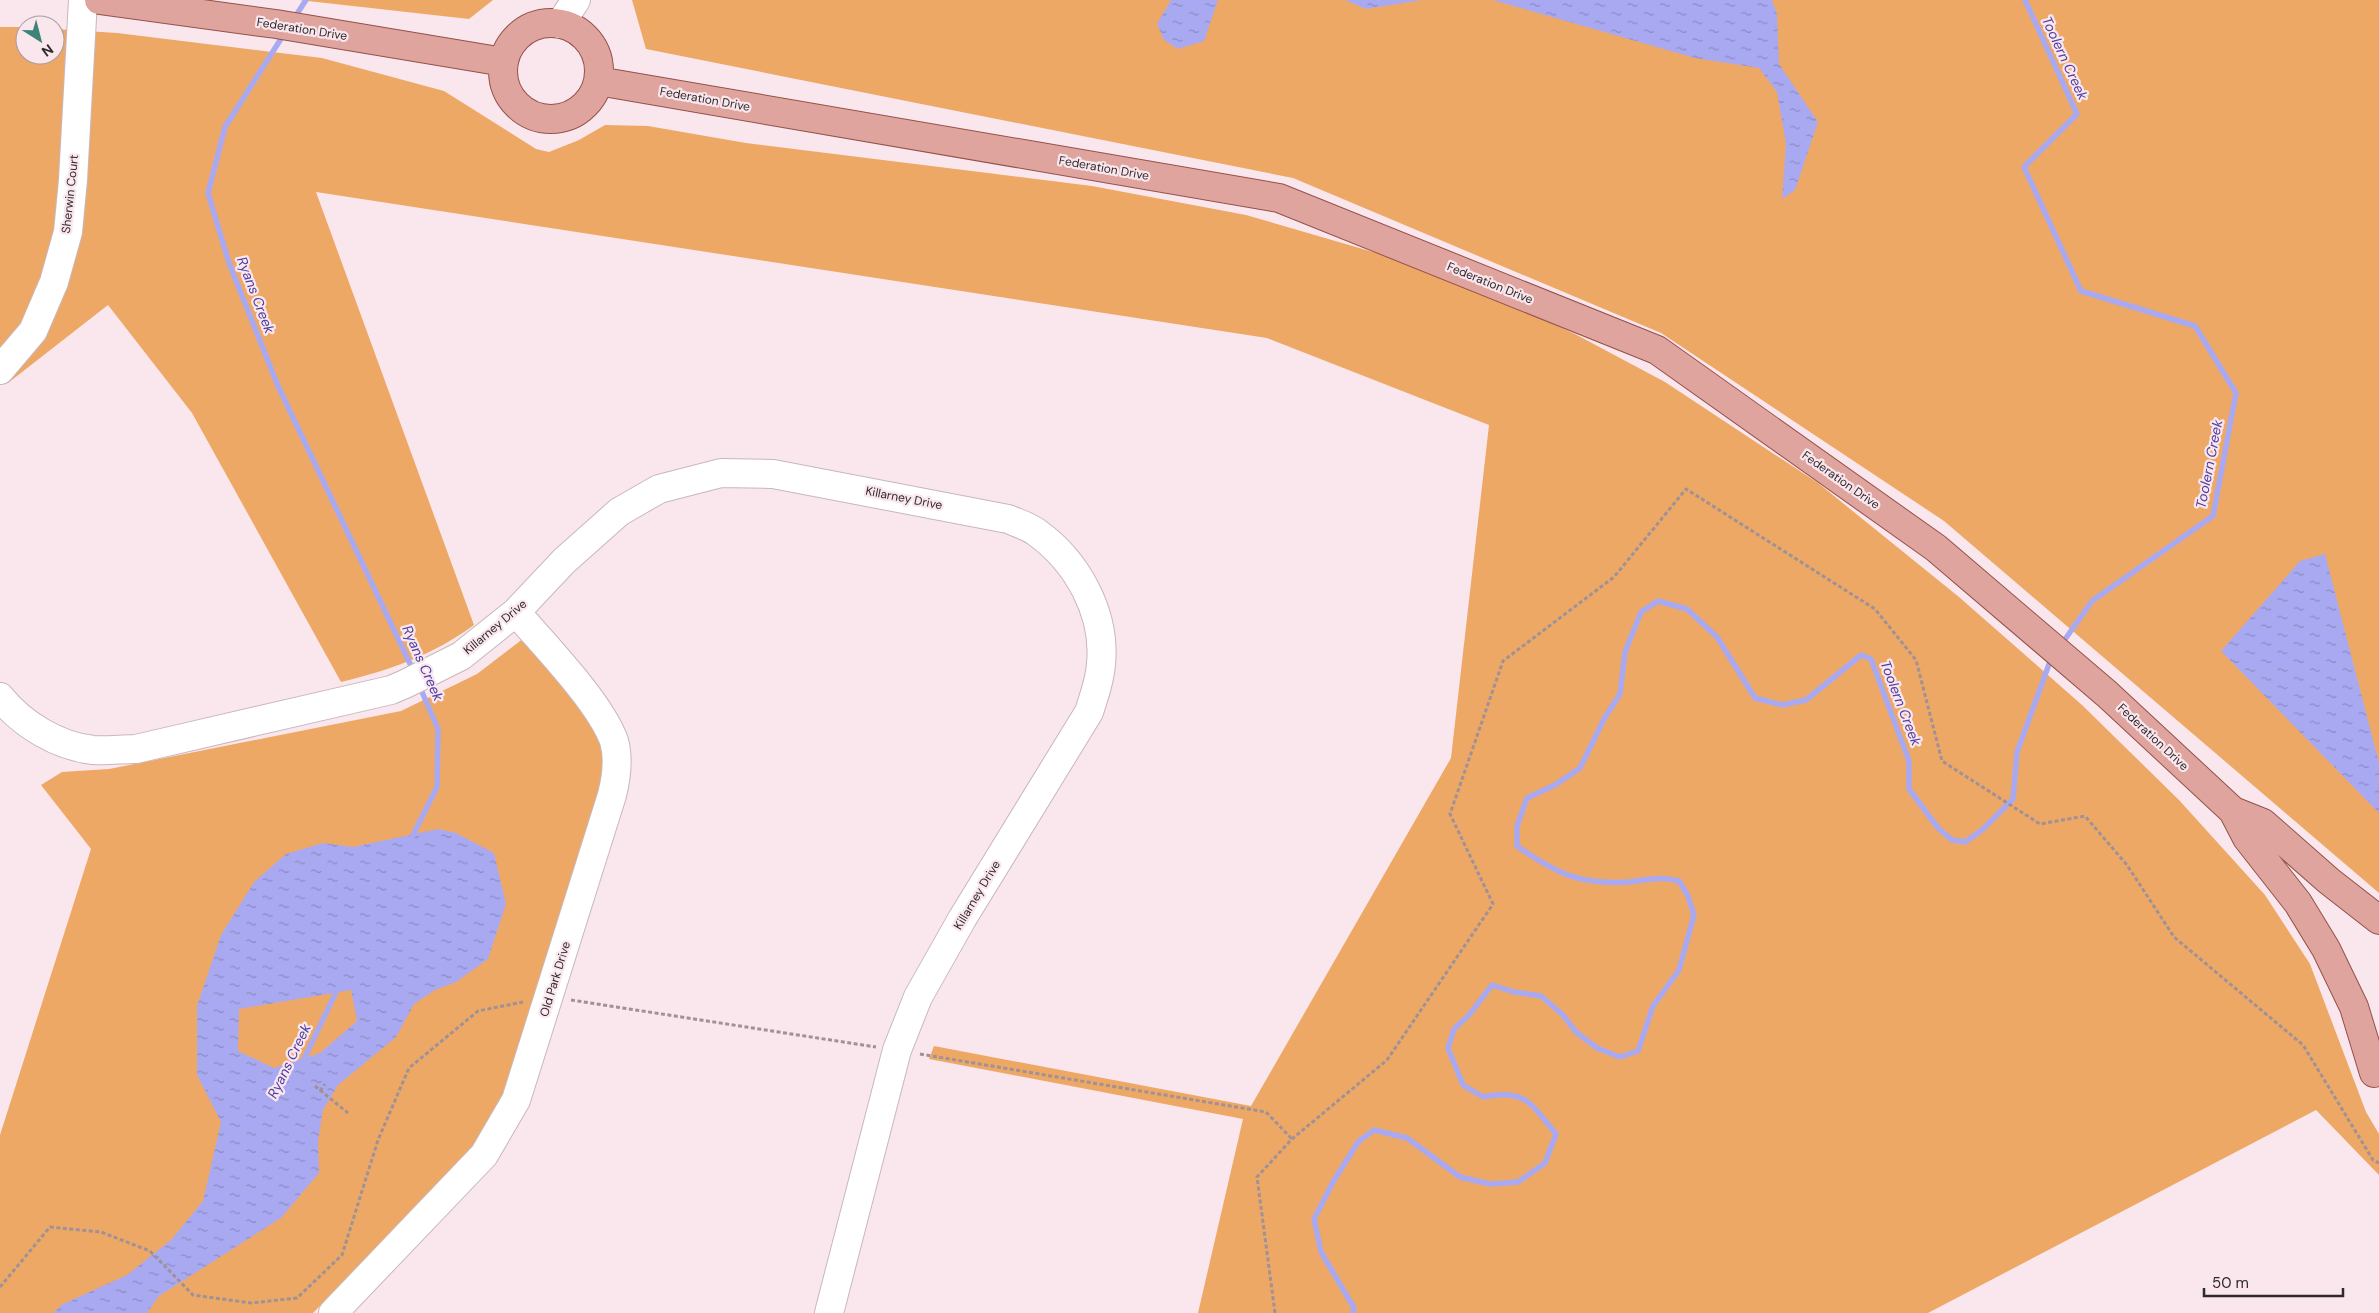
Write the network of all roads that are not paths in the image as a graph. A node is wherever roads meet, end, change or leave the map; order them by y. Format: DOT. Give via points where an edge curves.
graph roads {
  1 [pos="83,0"];
  2 [pos="98,0"];
  3 [pos="576,0"];
  4 [pos="560,24"];
  5 [pos="504,62"];
  6 [pos="598,80"];
  7 [pos="0,370"];
  8 [pos="516,612"];
  9 [pos="0,696"];
  10 [pos="2233,811"];
  11 [pos="2379,920"];
  12 [pos="2379,1029"];
  13 [pos="2376,1084"];
  14 [pos="333,1313"];
  15 [pos="829,1313"];
  1 -- 7 [label="street, Sherwin Court" via="68,232 54,282 33,331"];
  2 -- 5 [label="main road, Federation Drive" via="289,26"];
  3 -- 4 [label="street"];
  4 -- 5 [label="main road" via="542,24 524,31 511,44"];
  4 -- 6 [label="main road" via="578,31 591,44 598,62"];
  5 -- 6 [label="main road" via="504,81 511,98 524,111 541,118 560,118 578,111 591,98"];
  6 -- 10 [label="main road, Federation Drive" via="1279,198 1657,350 1936,548 2107,694"];
  8 -- 9 [label="street, Killarney Drive" via="461,656 391,690 136,749 92,750 56,740 26,722"];
  8 -- 14 [label="street, Old Park Drive" via="584,694 614,742 616,775 612,795 516,1100 484,1155"];
  8 -- 15 [label="street, Killarney Drive" via="564,561 620,512 659,489 721,473 773,474 1008,519 1035,531 1055,548 1084,583 1101,637 1101,663 1089,712 918,997 897,1050"];
  10 -- 11 [label="main road, Federation Drive" via="2263,823"];
  10 -- 13 [label="main road, Federation Drive" via="2248,838 2298,903 2326,949 2354,1007"];
  12 -- 13 [label="main road" via="2374,1052"];
}
